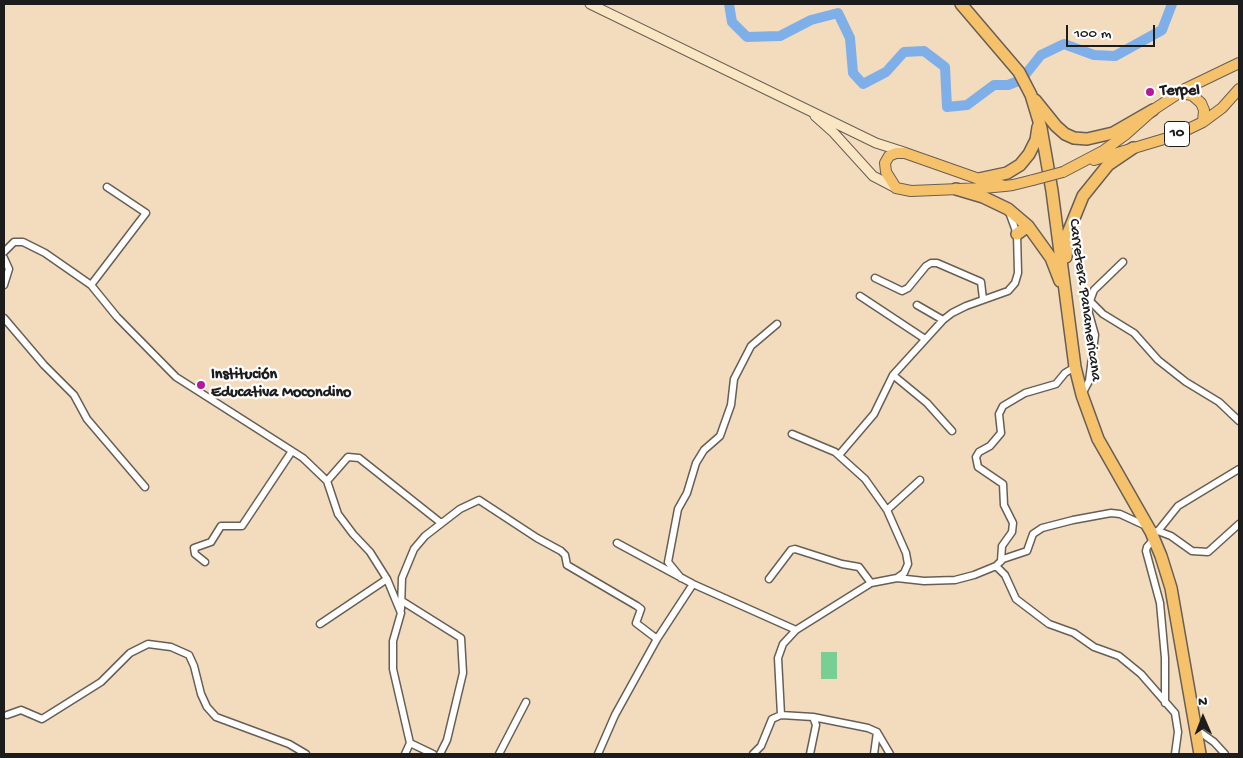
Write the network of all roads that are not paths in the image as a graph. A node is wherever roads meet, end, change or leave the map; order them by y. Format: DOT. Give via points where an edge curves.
graph roads {
  1 [pos="590,4"];
  2 [pos="961,4"];
  3 [pos="1239,62"];
  4 [pos="1239,89"];
  5 [pos="1028,90"];
  6 [pos="1180,93"];
  7 [pos="805,107"];
  8 [pos="1153,110"];
  9 [pos="1038,117"];
  10 [pos="1203,122"];
  11 [pos="1133,148"];
  12 [pos="905,153"];
  13 [pos="1081,164"];
  14 [pos="979,179"];
  15 [pos="1005,186"];
  16 [pos="107,187"];
  17 [pos="896,188"];
  18 [pos="956,190"];
  19 [pos="1008,210"];
  20 [pos="1028,226"];
  21 [pos="1017,234"];
  22 [pos="4,252"];
  23 [pos="4,258"];
  24 [pos="1123,262"];
  25 [pos="1064,274"];
  26 [pos="875,278"];
  27 [pos="4,285"];
  28 [pos="91,285"];
  29 [pos="860,296"];
  30 [pos="1066,298"];
  31 [pos="983,299"];
  32 [pos="1090,301"];
  33 [pos="917,305"];
  34 [pos="4,318"];
  35 [pos="943,320"];
  36 [pos="777,324"];
  37 [pos="925,339"];
  38 [pos="1075,367"];
  39 [pos="893,375"];
  40 [pos="1082,395"];
  41 [pos="1239,421"];
  42 [pos="952,431"];
  43 [pos="792,434"];
  44 [pos="292,451"];
  45 [pos="839,455"];
  46 [pos="1239,469"];
  47 [pos="920,480"];
  48 [pos="326,481"];
  49 [pos="145,487"];
  50 [pos="887,510"];
  51 [pos="441,523"];
  52 [pos="1239,524"];
  53 [pos="1153,532"];
  54 [pos="617,543"];
  55 [pos="205,562"];
  56 [pos="998,563"];
  57 [pos="681,578"];
  58 [pos="897,578"];
  59 [pos="387,579"];
  60 [pos="769,579"];
  61 [pos="871,583"];
  62 [pos="693,584"];
  63 [pos="402,601"];
  64 [pos="401,613"];
  65 [pos="320,624"];
  66 [pos="796,630"];
  67 [pos="656,639"];
  68 [pos="526,702"];
  69 [pos="1165,703"];
  70 [pos="7,715"];
  71 [pos="781,715"];
  72 [pos="813,717"];
  73 [pos="1196,730"];
  74 [pos="877,732"];
  75 [pos="410,743"];
  76 [pos="306,754"];
  77 [pos="405,754"];
  78 [pos="433,754"];
  79 [pos="440,754"];
  80 [pos="499,754"];
  81 [pos="598,754"];
  82 [pos="754,754"];
  83 [pos="810,754"];
  84 [pos="874,754"];
  85 [pos="890,754"];
  86 [pos="1175,754"];
  87 [pos="1200,754"];
  88 [pos="1225,754"];
  1 -- 7 [label="main road, 10"];
  2 -- 5 [label="highway, Carretera Panamericana" via="1019,72"];
  3 -- 6 [label="main road, 10"];
  4 -- 10 [label="main road, 10" via="1222,108"];
  5 -- 8 [label="highway" via="1056,126 1074,138 1087,139 1114,132"];
  5 -- 9 [label="highway, Carretera Panamericana"];
  6 -- 8 [label="main road, 10"];
  6 -- 10 [label="main road" via="1192,95 1201,103"];
  7 -- 12 [label="main road, 10" via="876,143"];
  7 -- 17 [label="main road, 10" via="873,176"];
  8 -- 13 [label="main road, 10" via="1125,135"];
  9 -- 14 [label="highway" via="1036,140 1020,165 1007,173"];
  9 -- 25 [label="highway, Carretera Panamericana" via="1047,152"];
  10 -- 11 [label="main road, 10" via="1174,136"];
  11 -- 13 [label="main road, 10"];
  11 -- 25 [label="highway" via="1108,164 1082,196 1068,233"];
  12 -- 14 [label="main road, 10"];
  12 -- 17 [label="main road" via="890,156 885,164"];
  13 -- 15 [label="main road, 10, bridge" via="1063,172"];
  14 -- 15 [label="main road, 10"];
  15 -- 18 [label="main road, 10"];
  16 -- 28 [label="street" via="146,214"];
  17 -- 18 [label="main road, 10"];
  18 -- 19 [label="highway" via="983,197"];
  19 -- 20 [label="highway"];
  19 -- 21 [label="street"];
  20 -- 21 [label="highway"];
  20 -- 30 [label="highway" via="1051,258"];
  21 -- 31 [label="street" via="1018,273 1015,283 1008,291"];
  22 -- 28 [label="street" via="14,242 23,242"];
  23 -- 27 [label="street" via="9,269"];
  24 -- 32 [label="street" via="1094,290"];
  25 -- 30 [label="highway, Carretera Panamericana"];
  26 -- 31 [label="street" via="902,291 926,266 937,263 981,282"];
  28 -- 44 [label="street" via="117,317 176,377"];
  29 -- 37 [label="street"];
  30 -- 38 [label="highway, Carretera Panamericana"];
  31 -- 35 [label="street"];
  32 -- 40 [label="street" via="1088,310 1095,335 1089,382"];
  32 -- 41 [label="street" via="1103,314 1134,333 1158,360 1219,402"];
  33 -- 35 [label="street"];
  34 -- 49 [label="street" via="74,394 87,419"];
  35 -- 37 [label="street"];
  36 -- 57 [label="street" via="751,346 734,379 731,404 720,436 704,450 696,463 687,494 678,509 668,562"];
  37 -- 39 [label="street"];
  38 -- 40 [label="highway, Carretera Panamericana"];
  38 -- 56 [label="street" via="1056,384 1025,393 1003,406 999,414 1001,433 976,458 978,467 1003,484 1004,505 1013,523"];
  39 -- 42 [label="street" via="927,403"];
  39 -- 45 [label="street" via="874,414"];
  40 -- 53 [label="highway, Carretera Panamericana" via="1098,439"];
  43 -- 45 [label="street"];
  44 -- 48 [label="street"];
  44 -- 55 [label="street" via="242,526 221,526 211,542 194,548 195,554"];
  45 -- 50 [label="street" via="865,479"];
  46 -- 53 [label="street" via="1178,506"];
  47 -- 50 [label="street"];
  48 -- 51 [label="street" via="348,457 359,458"];
  48 -- 59 [label="street" via="338,514 370,552"];
  50 -- 58 [label="street" via="908,564"];
  51 -- 63 [label="street" via="414,549 402,578"];
  51 -- 67 [label="street" via="472,503 479,500 487,503 561,551 568,565 638,606 641,609 636,623"];
  52 -- 53 [label="street" via="1208,552 1200,553 1171,536"];
  53 -- 56 [label="street" via="1111,512 1042,528 1034,534 1027,551"];
  53 -- 69 [label="street" via="1146,551 1160,604"];
  53 -- 73 [label="highway, Carretera Panamericana" via="1170,588"];
  54 -- 57 [label="street"];
  56 -- 58 [label="street" via="974,576 956,580"];
  56 -- 69 [label="street" via="1016,599 1049,624 1119,656 1141,674"];
  57 -- 62 [label="street"];
  58 -- 61 [label="street"];
  59 -- 64 [label="street"];
  59 -- 65 [label="street"];
  60 -- 61 [label="street" via="795,549 859,567"];
  61 -- 66 [label="street"];
  62 -- 66 [label="street"];
  62 -- 67 [label="street"];
  63 -- 64 [label="street"];
  63 -- 79 [label="street" via="461,638 463,673 447,740"];
  64 -- 75 [label="street" via="392,642 393,669"];
  66 -- 71 [label="street" via="779,650"];
  67 -- 81 [label="street"];
  68 -- 80 [label="street"];
  69 -- 86 [label="street" via="1175,713 1178,732"];
  70 -- 76 [label="street" via="20,710 42,720 101,682 130,653 148,644 171,647 189,655 201,694 216,717 289,744"];
  71 -- 72 [label="street"];
  71 -- 82 [label="street" via="772,719 761,746"];
  72 -- 74 [label="street"];
  72 -- 83 [label="street" via="816,725"];
  73 -- 87 [label="highway, Carretera Panamericana"];
  73 -- 88 [label="street"];
  74 -- 84 [label="street"];
  74 -- 85 [label="street"];
  75 -- 77 [label="street"];
  75 -- 78 [label="street"];
}
